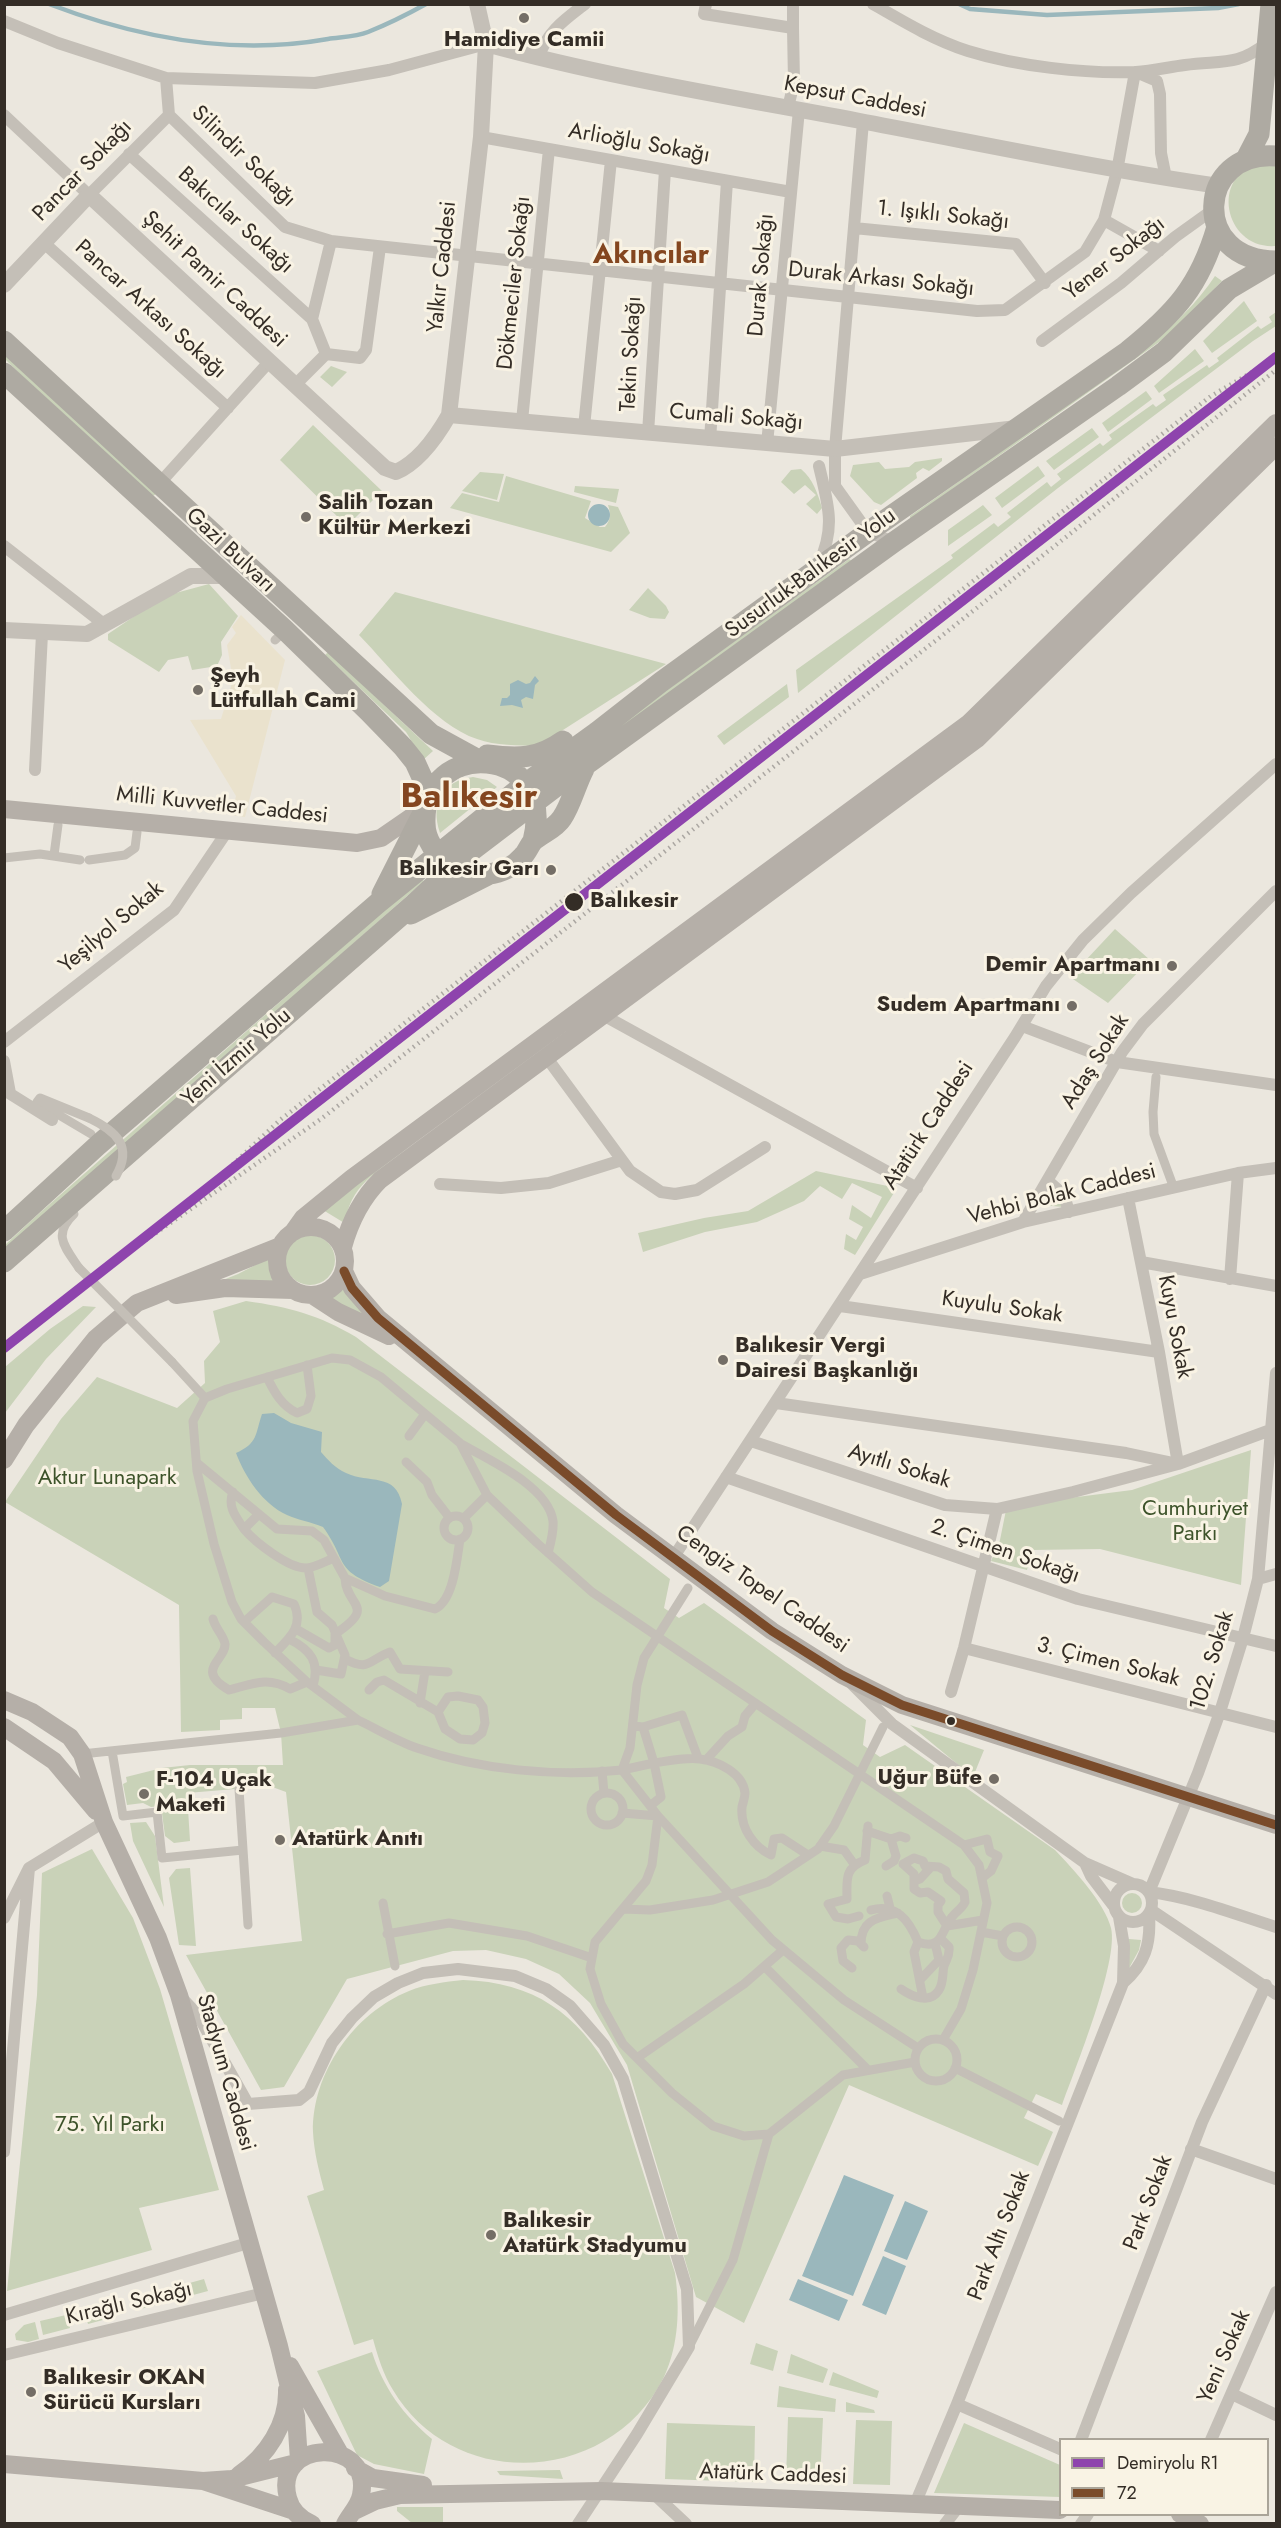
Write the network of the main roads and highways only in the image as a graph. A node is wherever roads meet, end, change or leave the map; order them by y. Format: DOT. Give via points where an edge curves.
graph roads {
  1 [pos="1271,4"];
  2 [pos="1276,156"];
  3 [pos="1246,159"];
  4 [pos="1216,218"];
  5 [pos="1276,261"];
  6 [pos="4,341"];
  7 [pos="7,380"];
  8 [pos="1276,423"];
  9 [pos="1276,446"];
  10 [pos="661,682"];
  11 [pos="463,752"];
  12 [pos="484,762"];
  13 [pos="587,764"];
  14 [pos="533,795"];
  15 [pos="428,801"];
  16 [pos="4,809"];
  17 [pos="533,841"];
  18 [pos="470,852"];
  19 [pos="437,853"];
  20 [pos="453,867"];
  21 [pos="490,874"];
  22 [pos="378,903"];
  23 [pos="385,929"];
  24 [pos="7,1225"];
  25 [pos="293,1232"];
  26 [pos="280,1246"];
  27 [pos="343,1247"];
  28 [pos="4,1262"];
  29 [pos="344,1271"];
  30 [pos="293,1290"];
  31 [pos="312,1295"];
  32 [pos="137,1303"];
  33 [pos="409,1346"];
  34 [pos="4,1460"];
  35 [pos="4,1700"];
  36 [pos="4,1727"];
  37 [pos="104,1822"];
  38 [pos="1276,1825"];
  39 [pos="279,2346"];
  40 [pos="287,2382"];
  41 [pos="340,2454"];
  42 [pos="298,2462"];
  43 [pos="4,2464"];
  44 [pos="355,2468"];
  45 [pos="232,2479"];
  46 [pos="203,2481"];
  47 [pos="484,2492"];
  48 [pos="1059,2510"];
  49 [pos="1184,2516"];
  50 [pos="349,2518"];
  51 [pos="305,2520"];
  52 [pos="1200,2523"];
  1 -- 3 [label="highway" via="1259,134"];
  2 -- 3 [label="highway"];
  3 -- 4 [label="highway, Susurluk-Balıkesir Yolu" via="1235,165 1219,186"];
  4 -- 5 [label="highway" via="1227,243 1241,255 1258,261"];
  4 -- 10 [label="highway, Susurluk-Balıkesir Yolu" via="1200,275 1156,328"];
  5 -- 13 [label="highway, Susurluk-Balıkesir Yolu" via="1229,289 1164,352 1118,386"];
  6 -- 11 [label="highway, Gazi Bulvarı" via="158,485 304,611 430,734"];
  7 -- 15 [label="highway, Gazi Bulvarı" via="226,576 280,635 403,747 415,762"];
  8 -- 25 [label="main road, Cengiz Topel Caddesi" via="969,723 352,1178 303,1218"];
  9 -- 27 [label="main road" via="977,739 380,1180 365,1195"];
  10 -- 11 [label="highway" via="604,713 546,753 500,756"];
  10 -- 14 [label="highway, Susurluk-Balıkesir Yolu" via="597,732"];
  11 -- 12 [label="highway, Gazi Bulvarı"];
  12 -- 14 [label="highway, Gazi Bulvarı" via="498,764 516,774"];
  12 -- 15 [label="highway" via="460,766 444,776"];
  13 -- 14 [label="highway, Susurluk-Balıkesir Yolu"];
  13 -- 17 [label="highway" via="563,817"];
  14 -- 17 [label="highway" via="538,823"];
  14 -- 18 [label="highway, Susurluk-Balıkesir Yolu"];
  14 -- 19 [label="highway, Susurluk-Balıkesir Yolu"];
  15 -- 16 [label="main road, Milli Kuvvetler Caddesi" via="381,838 357,843"];
  15 -- 19 [label="highway" via="425,825"];
  15 -- 22 [label="highway"];
  17 -- 21 [label="highway" via="523,857 508,869"];
  18 -- 20 [label="highway, Yeni İzmir Yolu"];
  19 -- 20 [label="highway"];
  19 -- 22 [label="highway, Susurluk-Balıkesir Yolu"];
  20 -- 21 [label="highway" via="472,874"];
  20 -- 23 [label="highway, Yeni İzmir Yolu"];
  21 -- 23 [label="highway"];
  22 -- 24 [label="highway, Yeni İzmir Yolu"];
  23 -- 28 [label="highway, Yeni İzmir Yolu"];
  25 -- 26 [label="main road, Cengiz Topel Caddesi"];
  25 -- 27 [label="main road" via="302,1227 322,1228"];
  26 -- 30 [label="main road" via="277,1265"];
  26 -- 32 [label="main road, Cengiz Topel Caddesi"];
  27 -- 29 [label="main road, Cengiz Topel Caddesi"];
  29 -- 31 [label="main road" via="328,1290"];
  29 -- 33 [label="main road, Cengiz Topel Caddesi" via="363,1303"];
  30 -- 31 [label="main road, Cengiz Topel Caddesi"];
  30 -- 32 [label="main road, Cengiz Topel Caddesi" via="225,1288"];
  31 -- 33 [label="main road, Cengiz Topel Caddesi"];
  32 -- 34 [label="main road, Cengiz Topel Caddesi" via="96,1338 26,1425"];
  33 -- 38 [label="main road, Cengiz Topel Caddesi" via="616,1515 772,1631 842,1675 902,1705"];
  35 -- 37 [label="main road" via="32,1712 70,1737 82,1754"];
  36 -- 37 [label="main road" via="54,1761"];
  37 -- 39 [label="main road, Stadyum Caddesi" via="158,1938 179,1995"];
  39 -- 40 [label="main road"];
  39 -- 41 [label="main road"];
  40 -- 42 [label="main road" via="296,2416"];
  40 -- 45 [label="main road" via="287,2401 275,2436 260,2458"];
  41 -- 42 [label="main road" via="316,2452"];
  41 -- 44 [label="main road"];
  42 -- 45 [label="main road"];
  42 -- 51 [label="main road" via="287,2483 287,2494"];
  43 -- 46 [label="main road"];
  44 -- 47 [label="main road" via="373,2478"];
  44 -- 50 [label="main road" via="361,2495"];
  45 -- 46 [label="main road"];
  46 -- 51 [label="main road"];
  47 -- 48 [label="main road, Atatürk Caddesi" via="601,2492"];
  47 -- 50 [label="main road" via="400,2495 375,2501"];
  49 -- 52 [label="main road"];
}
